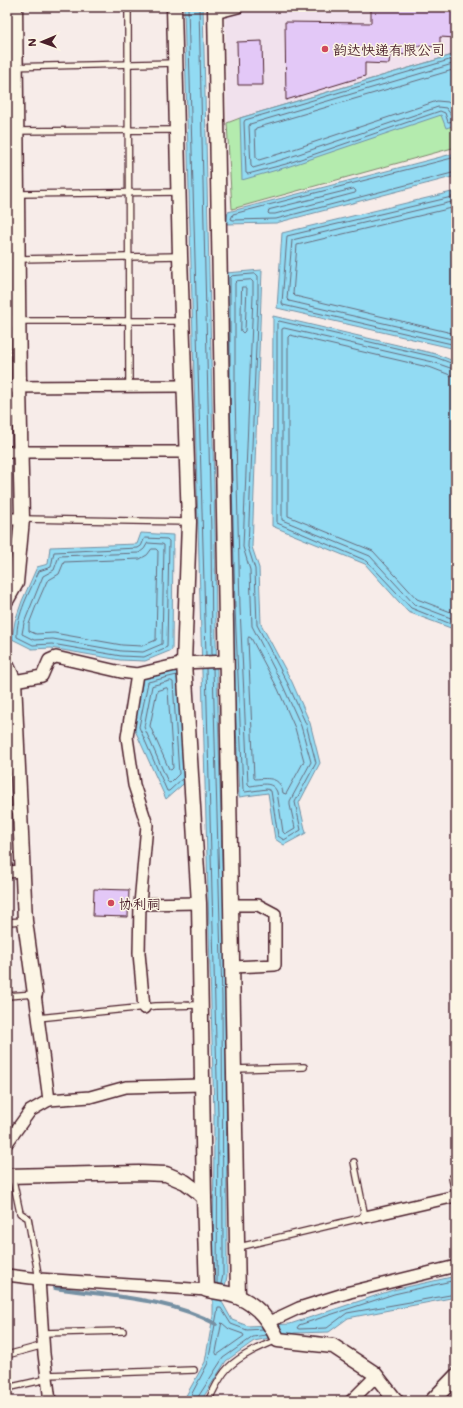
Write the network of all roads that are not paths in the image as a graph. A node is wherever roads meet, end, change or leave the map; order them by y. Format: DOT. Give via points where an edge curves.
graph roads {
  1 [pos="15,7"];
  2 [pos="128,7"];
  3 [pos="174,7"];
  4 [pos="238,7"];
  5 [pos="215,10"];
  6 [pos="176,63"];
  7 [pos="128,64"];
  8 [pos="11,67"];
  9 [pos="128,130"];
  10 [pos="178,130"];
  11 [pos="12,131"];
  12 [pos="180,192"];
  13 [pos="129,193"];
  14 [pos="12,194"];
  15 [pos="180,256"];
  16 [pos="129,257"];
  17 [pos="12,260"];
  18 [pos="13,321"];
  19 [pos="129,321"];
  20 [pos="183,321"];
  21 [pos="185,386"];
  22 [pos="13,387"];
  23 [pos="129,387"];
  24 [pos="7,452"];
  25 [pos="21,452"];
  26 [pos="187,452"];
  27 [pos="7,519"];
  28 [pos="22,519"];
  29 [pos="189,522"];
  30 [pos="9,593"];
  31 [pos="226,661"];
  32 [pos="184,664"];
  33 [pos="7,666"];
  34 [pos="137,674"];
  35 [pos="14,681"];
  36 [pos="13,810"];
  37 [pos="23,871"];
  38 [pos="7,872"];
  39 [pos="198,903"];
  40 [pos="140,904"];
  41 [pos="230,905"];
  42 [pos="25,921"];
  43 [pos="7,922"];
  44 [pos="232,966"];
  45 [pos="35,994"];
  46 [pos="7,996"];
  47 [pos="200,1005"];
  48 [pos="144,1008"];
  49 [pos="38,1018"];
  50 [pos="304,1067"];
  51 [pos="234,1068"];
  52 [pos="202,1085"];
  53 [pos="48,1100"];
  54 [pos="7,1143"];
  55 [pos="354,1162"];
  56 [pos="10,1175"];
  57 [pos="452,1178"];
  58 [pos="456,1196"];
  59 [pos="204,1198"];
  60 [pos="456,1200"];
  61 [pos="365,1217"];
  62 [pos="237,1248"];
  63 [pos="456,1266"];
  64 [pos="7,1275"];
  65 [pos="39,1279"];
  66 [pos="207,1290"];
  67 [pos="238,1297"];
  68 [pos="269,1322"];
  69 [pos="123,1331"];
  70 [pos="43,1333"];
  71 [pos="278,1340"];
  72 [pos="44,1345"];
  73 [pos="7,1354"];
  74 [pos="194,1370"];
  75 [pos="376,1376"];
  76 [pos="456,1376"];
  77 [pos="47,1377"];
  78 [pos="7,1388"];
  79 [pos="50,1401"];
  80 [pos="208,1401"];
  81 [pos="351,1401"];
  82 [pos="396,1401"];
  83 [pos="432,1401"];
  1 -- 8 [label="street"];
  2 -- 7 [label="lane"];
  3 -- 6 [label="street"];
  4 -- 5 [label="street"];
  5 -- 31 [label="street"];
  6 -- 7 [label="lane"];
  6 -- 10 [label="street"];
  7 -- 8 [label="lane"];
  7 -- 9 [label="lane"];
  8 -- 11 [label="street"];
  9 -- 10 [label="lane"];
  9 -- 11 [label="lane"];
  9 -- 13 [label="lane"];
  10 -- 12 [label="street"];
  11 -- 14 [label="street"];
  12 -- 13 [label="lane"];
  12 -- 15 [label="street"];
  13 -- 14 [label="lane"];
  13 -- 16 [label="lane"];
  14 -- 17 [label="street"];
  15 -- 16 [label="lane"];
  15 -- 20 [label="street"];
  16 -- 17 [label="lane"];
  16 -- 19 [label="lane"];
  17 -- 18 [label="street"];
  18 -- 19 [label="lane"];
  18 -- 22 [label="street"];
  19 -- 20 [label="lane"];
  19 -- 23 [label="lane"];
  20 -- 21 [label="street"];
  21 -- 23 [label="street"];
  21 -- 26 [label="street"];
  22 -- 23 [label="street"];
  22 -- 25 [label="street"];
  24 -- 25 [label="street"];
  25 -- 26 [label="street"];
  25 -- 28 [label="street"];
  26 -- 29 [label="street"];
  27 -- 28 [label="street"];
  28 -- 29 [label="lane"];
  28 -- 30 [label="street" via="16,583"];
  29 -- 32 [label="street"];
  31 -- 32 [label="street"];
  31 -- 41 [label="street"];
  32 -- 34 [label="street"];
  32 -- 39 [label="street"];
  33 -- 35 [label="street"];
  34 -- 35 [label="street" via="56,657 48,660 42,676"];
  34 -- 40 [label="street" via="127,737 134,785 147,825"];
  35 -- 36 [label="street"];
  36 -- 37 [label="street"];
  37 -- 38 [label="street"];
  37 -- 42 [label="street"];
  39 -- 40 [label="street"];
  39 -- 47 [label="street"];
  40 -- 48 [label="street" via="139,953"];
  41 -- 44 [label="street"];
  41 -- 44 [label="street" via="258,905 275,914 275,965"];
  42 -- 43 [label="lane"];
  42 -- 45 [label="street"];
  44 -- 51 [label="street"];
  45 -- 46 [label="lane"];
  45 -- 49 [label="street"];
  47 -- 48 [label="lane"];
  47 -- 52 [label="street"];
  48 -- 49 [label="lane"];
  49 -- 53 [label="street"];
  50 -- 51 [label="lane"];
  51 -- 62 [label="street"];
  52 -- 53 [label="street" via="126,1087 90,1097"];
  52 -- 59 [label="street"];
  53 -- 54 [label="street" via="30,1111"];
  55 -- 61 [label="lane"];
  56 -- 59 [label="street" via="166,1174 185,1182"];
  56 -- 65 [label="lane" via="20,1213 28,1218"];
  57 -- 60 [label="lane"];
  58 -- 61 [label="street"];
  59 -- 66 [label="street"];
  61 -- 62 [label="lane"];
  62 -- 67 [label="street"];
  63 -- 68 [label="street" via="350,1292 299,1308"];
  64 -- 65 [label="street"];
  65 -- 66 [label="street"];
  65 -- 70 [label="street"];
  66 -- 67 [label="street"];
  67 -- 68 [label="street" via="260,1311"];
  68 -- 71 [label="street"];
  69 -- 70 [label="lane"];
  70 -- 72 [label="street"];
  71 -- 75 [label="street" via="333,1346"];
  71 -- 80 [label="lane" via="247,1354 228,1368"];
  72 -- 73 [label="lane"];
  72 -- 77 [label="street"];
  74 -- 77 [label="lane"];
  75 -- 81 [label="street"];
  75 -- 82 [label="street"];
  76 -- 83 [label="street"];
  77 -- 78 [label="lane"];
  77 -- 79 [label="street"];
}
